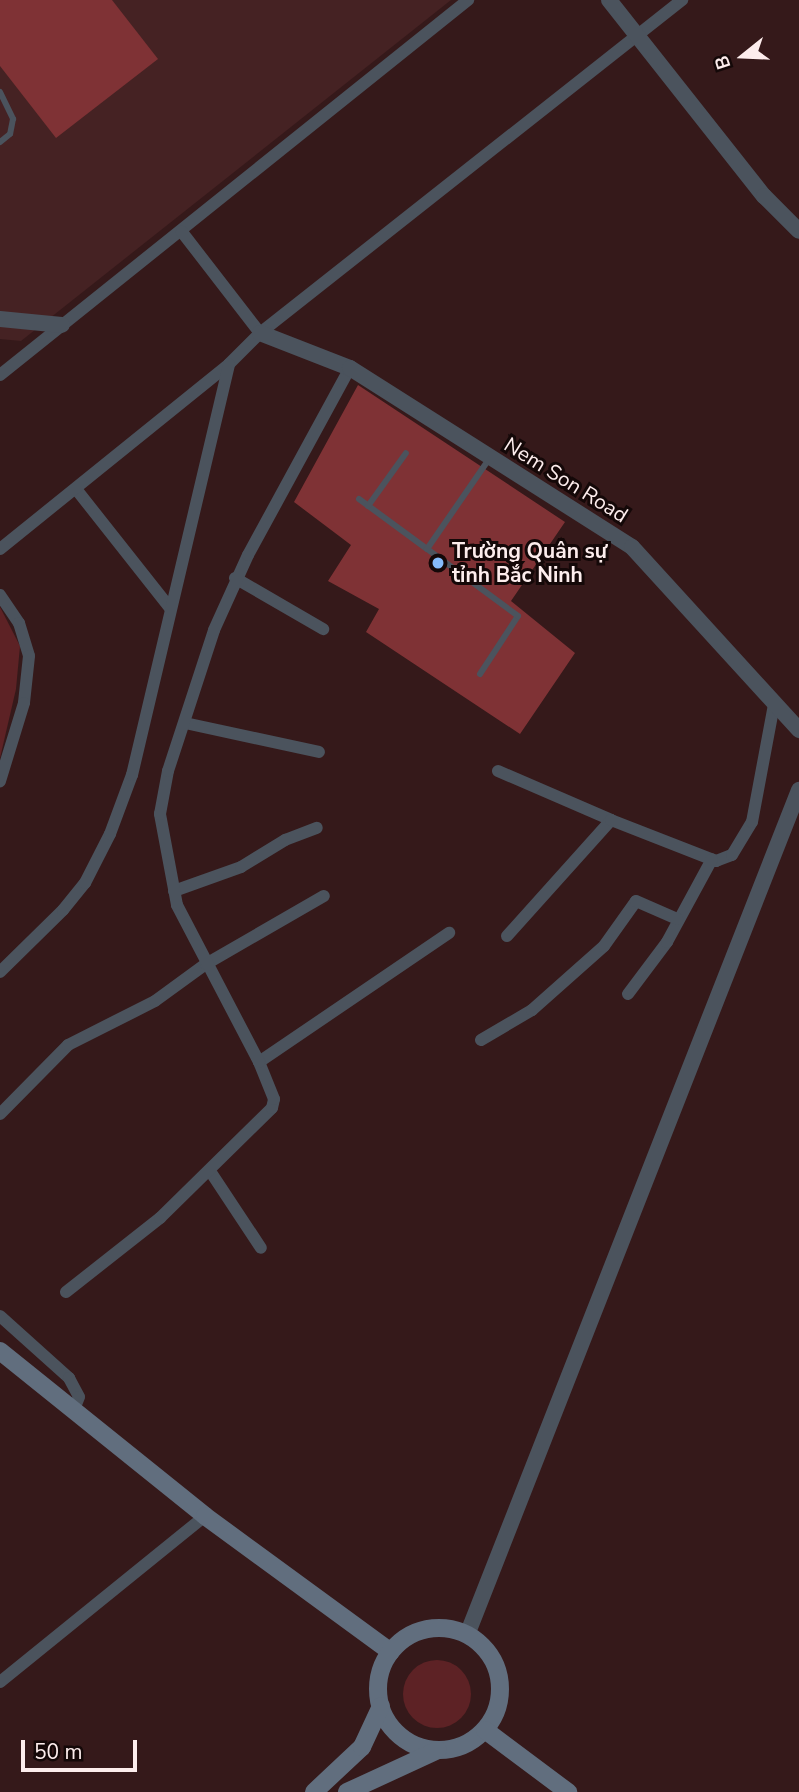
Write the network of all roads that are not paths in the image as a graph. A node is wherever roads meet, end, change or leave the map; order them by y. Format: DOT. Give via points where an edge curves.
graph roads {
  1 [pos="468,0"];
  2 [pos="609,0"];
  3 [pos="682,0"];
  4 [pos="637,36"];
  5 [pos="0,92"];
  6 [pos="0,142"];
  7 [pos="799,231"];
  8 [pos="182,232"];
  9 [pos="0,319"];
  10 [pos="62,325"];
  11 [pos="260,334"];
  12 [pos="229,364"];
  13 [pos="350,368"];
  14 [pos="0,375"];
  15 [pos="406,453"];
  16 [pos="490,457"];
  17 [pos="76,489"];
  18 [pos="359,499"];
  19 [pos="369,506"];
  20 [pos="0,549"];
  21 [pos="427,549"];
  22 [pos="235,578"];
  23 [pos="0,595"];
  24 [pos="170,608"];
  25 [pos="323,629"];
  26 [pos="480,674"];
  27 [pos="774,705"];
  28 [pos="185,723"];
  29 [pos="799,730"];
  30 [pos="319,752"];
  31 [pos="498,771"];
  32 [pos="0,781"];
  33 [pos="799,790"];
  34 [pos="611,820"];
  35 [pos="317,828"];
  36 [pos="712,859"];
  37 [pos="174,891"];
  38 [pos="324,896"];
  39 [pos="677,919"];
  40 [pos="449,933"];
  41 [pos="507,936"];
  42 [pos="206,964"];
  43 [pos="0,972"];
  44 [pos="628,993"];
  45 [pos="481,1040"];
  46 [pos="259,1062"];
  47 [pos="0,1114"];
  48 [pos="210,1171"];
  49 [pos="261,1248"];
  50 [pos="66,1292"];
  51 [pos="0,1316"];
  52 [pos="0,1351"];
  53 [pos="75,1407"];
  54 [pos="205,1516"];
  55 [pos="467,1635"];
  56 [pos="391,1652"];
  57 [pos="0,1682"];
  58 [pos="381,1706"];
  59 [pos="485,1730"];
  60 [pos="438,1750"];
  61 [pos="314,1792"];
  62 [pos="347,1792"];
  63 [pos="568,1792"];
  1 -- 8 [label="street"];
  2 -- 4 [label="street"];
  3 -- 4 [label="street"];
  4 -- 7 [label="street" via="764,195"];
  4 -- 11 [label="street"];
  5 -- 6 [label="lane" via="13,118 10,134"];
  8 -- 10 [label="street"];
  8 -- 11 [label="street"];
  9 -- 10 [label="street"];
  10 -- 14 [label="street"];
  11 -- 12 [label="street"];
  11 -- 13 [label="street, Nem Son Road"];
  12 -- 17 [label="street"];
  12 -- 24 [label="street"];
  13 -- 16 [label="street, Nem Son Road"];
  13 -- 28 [label="street" via="248,555 214,630"];
  15 -- 19 [label="lane"];
  16 -- 21 [label="lane"];
  16 -- 27 [label="street, Nem Son Road" via="632,547 739,659"];
  17 -- 20 [label="street"];
  17 -- 24 [label="street"];
  18 -- 19 [label="lane"];
  19 -- 21 [label="lane"];
  21 -- 26 [label="lane" via="518,617"];
  22 -- 25 [label="street"];
  23 -- 32 [label="street" via="19,624 29,656 24,703"];
  24 -- 43 [label="street" via="132,775 106,843 85,883 63,910"];
  27 -- 29 [label="street, Nem Son Road"];
  27 -- 36 [label="street" via="752,822 732,855"];
  28 -- 30 [label="street"];
  28 -- 37 [label="street" via="168,771 160,814"];
  31 -- 34 [label="street"];
  33 -- 55 [label="street"];
  34 -- 36 [label="street"];
  34 -- 41 [label="street"];
  35 -- 37 [label="street" via="285,840 242,867"];
  36 -- 39 [label="street"];
  37 -- 42 [label="street"];
  38 -- 42 [label="street"];
  39 -- 44 [label="street" via="667,942"];
  39 -- 45 [label="street" via="636,901 604,946 531,1010"];
  40 -- 46 [label="street"];
  42 -- 46 [label="street"];
  42 -- 47 [label="street" via="155,1001 68,1045"];
  46 -- 48 [label="street" via="274,1100 272,1108"];
  48 -- 49 [label="street"];
  48 -- 50 [label="street" via="160,1218"];
  51 -- 53 [label="street" via="69,1378 79,1397"];
  52 -- 53 [label="main road"];
  53 -- 54 [label="main road"];
  54 -- 56 [label="main road"];
  54 -- 57 [label="street"];
  55 -- 56 [label="main road" via="444,1628 420,1631"];
  55 -- 59 [label="main road" via="486,1650 498,1672 497,1708"];
  56 -- 58 [label="main road" via="379,1683"];
  58 -- 60 [label="main road" via="391,1725 407,1740"];
  58 -- 61 [label="main road" via="362,1747"];
  59 -- 60 [label="main road" via="468,1743"];
  59 -- 63 [label="main road"];
  60 -- 62 [label="main road"];
}
